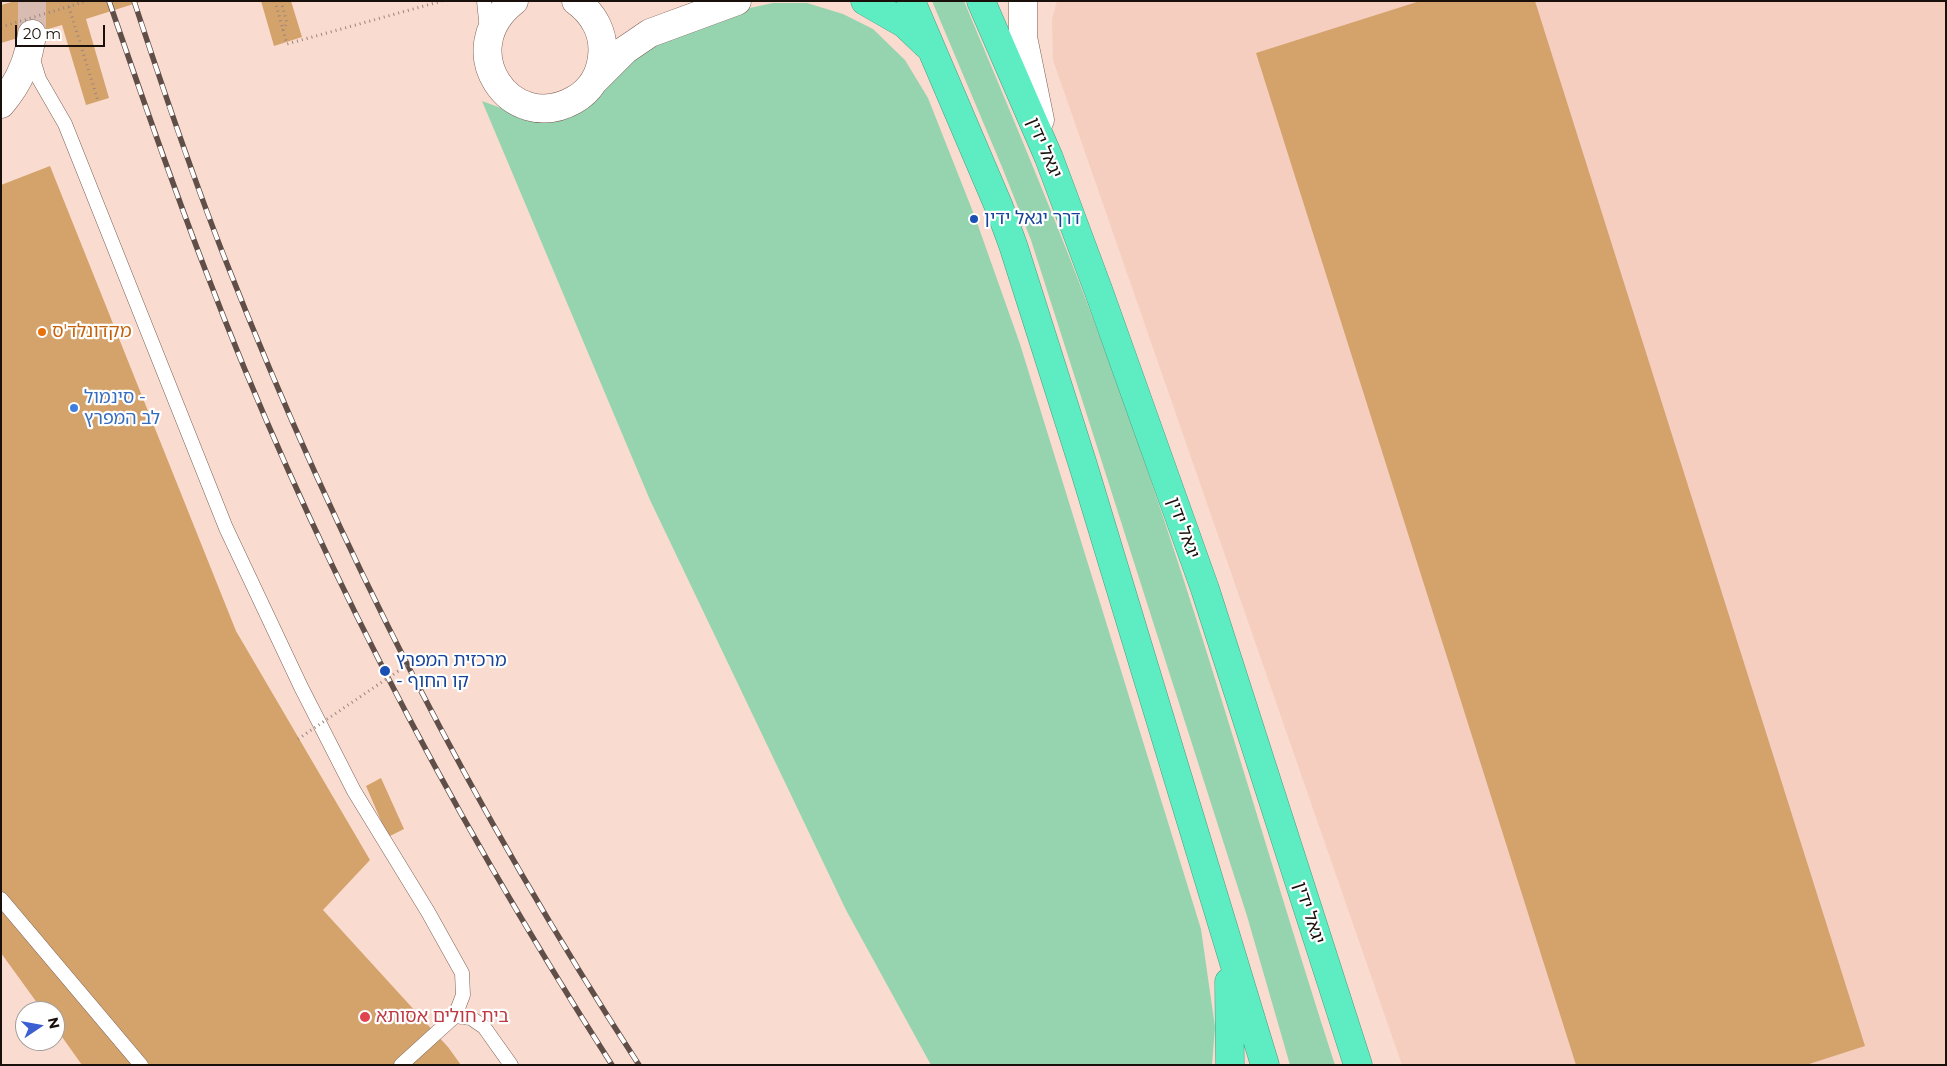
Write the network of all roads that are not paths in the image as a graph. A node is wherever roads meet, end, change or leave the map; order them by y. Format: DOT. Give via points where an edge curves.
graph roads {
  1 [pos="484,1"];
  2 [pos="514,1"];
  3 [pos="576,1"];
  4 [pos="737,1"];
  5 [pos="865,1"];
  6 [pos="911,1"];
  7 [pos="981,1"];
  8 [pos="1022,1"];
  9 [pos="488,39"];
  10 [pos="31,41"];
  11 [pos="932,48"];
  12 [pos="594,81"];
  13 [pos="1,104"];
  14 [pos="1049,158"];
  15 [pos="1,899"];
  16 [pos="1224,934"];
  17 [pos="455,1016"];
  18 [pos="141,1065"];
  19 [pos="401,1065"];
  20 [pos="511,1065"];
  21 [pos="1230,1065"];
  22 [pos="1265,1065"];
  23 [pos="1358,1065"];
  1 -- 9 [label="lane"];
  2 -- 9 [label="street" via="494,23"];
  3 -- 12 [label="street" via="596,22 602,41 602,62"];
  4 -- 12 [label="street" via="650,33 625,50"];
  5 -- 11 [label="highway" via="905,24"];
  6 -- 11 [label="highway"];
  7 -- 14 [label="highway, יגאל ידין"];
  8 -- 14 [label="street" via="1023,37"];
  9 -- 12 [label="street" via="489,62 497,83 524,104 547,108 569,103 588,90"];
  10 -- 13 [label="street" via="18,81"];
  10 -- 17 [label="lane" via="39,79 65,124 230,537 354,792 462,973 463,995"];
  11 -- 16 [label="highway" via="1016,254"];
  14 -- 23 [label="highway, יגאל ידין" via="1205,589"];
  15 -- 18 [label="lane"];
  16 -- 21 [label="highway" via="1230,1006"];
  16 -- 22 [label="highway"];
  17 -- 19 [label="lane"];
  17 -- 20 [label="lane" via="472,1018 484,1027"];
}
